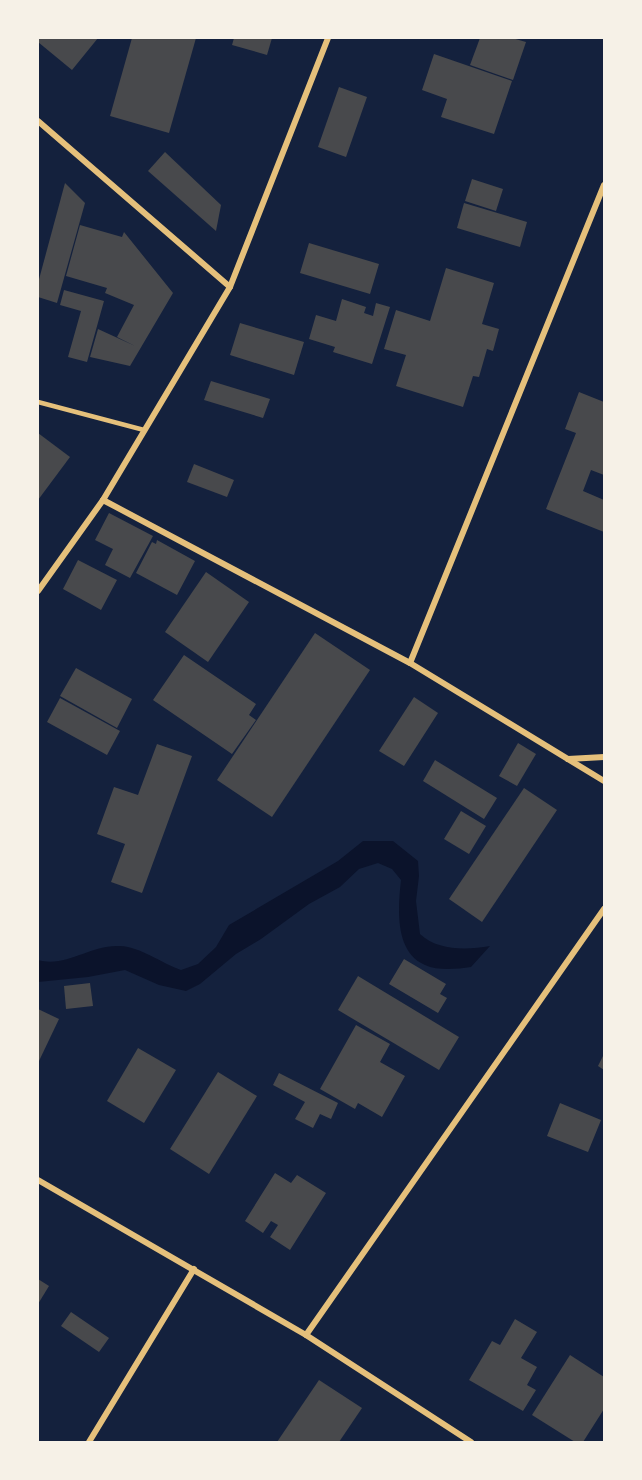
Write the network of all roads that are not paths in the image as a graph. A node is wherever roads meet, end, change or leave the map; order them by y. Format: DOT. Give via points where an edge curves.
graph roads {
  1 [pos="328,38"];
  2 [pos="38,121"];
  3 [pos="604,185"];
  4 [pos="230,286"];
  5 [pos="38,402"];
  6 [pos="144,430"];
  7 [pos="103,500"];
  8 [pos="38,591"];
  9 [pos="410,663"];
  10 [pos="604,757"];
  11 [pos="567,759"];
  12 [pos="604,782"];
  13 [pos="604,909"];
  14 [pos="38,1180"];
  15 [pos="194,1269"];
  16 [pos="306,1335"];
  17 [pos="89,1443"];
  18 [pos="471,1443"];
  1 -- 4 [label="street"];
  2 -- 4 [label="street"];
  3 -- 9 [label="street"];
  4 -- 6 [label="street"];
  5 -- 6 [label="lane"];
  6 -- 7 [label="street"];
  7 -- 8 [label="street"];
  7 -- 9 [label="street"];
  9 -- 11 [label="street"];
  10 -- 11 [label="street"];
  11 -- 12 [label="street"];
  13 -- 16 [label="street"];
  14 -- 15 [label="street"];
  15 -- 16 [label="street"];
  15 -- 17 [label="street"];
  16 -- 18 [label="street"];
}
